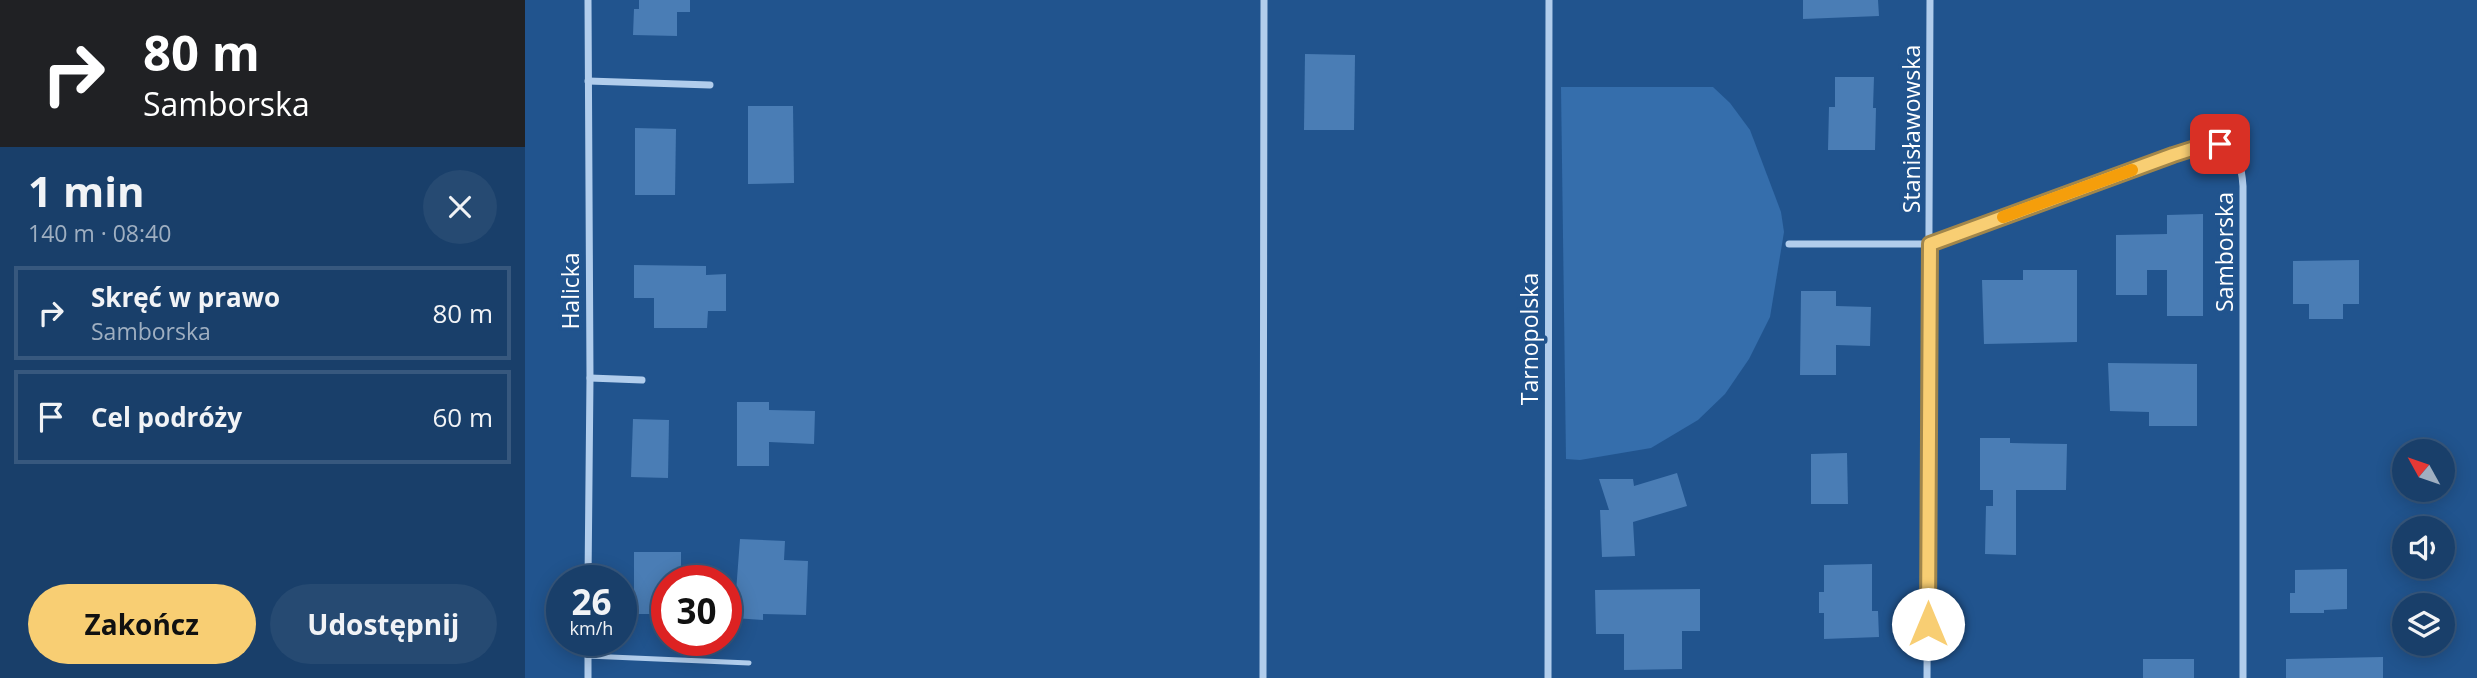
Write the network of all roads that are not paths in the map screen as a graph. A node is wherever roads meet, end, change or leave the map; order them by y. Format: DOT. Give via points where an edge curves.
graph roads {
  1 [pos="588,0"];
  2 [pos="1264,0"];
  3 [pos="1549,0"];
  4 [pos="1930,0"];
  5 [pos="588,81"];
  6 [pos="710,85"];
  7 [pos="1789,244"];
  8 [pos="1930,244"];
  9 [pos="590,378"];
  10 [pos="642,380"];
  11 [pos="589,565"];
  12 [pos="588,656"];
  13 [pos="748,663"];
  14 [pos="588,678"];
  15 [pos="1263,678"];
  16 [pos="1548,678"];
  17 [pos="1927,678"];
  18 [pos="2243,678"];
  1 -- 5 [label="street, Halicka"];
  2 -- 15 [label="street"];
  3 -- 16 [label="street, Tarnopolska"];
  4 -- 8 [label="street, Stanisławowska"];
  5 -- 6 [label="street"];
  5 -- 9 [label="street, Halicka"];
  7 -- 8 [label="street, Samborska"];
  8 -- 17 [label="street, Stanisławowska"];
  8 -- 18 [label="street, Samborska" via="2198,147 2220,144 2235,154 2243,186"];
  9 -- 10 [label="street"];
  9 -- 11 [label="street, Halicka"];
  12 -- 13 [label="lane"];
  12 -- 14 [label="street"];
}
